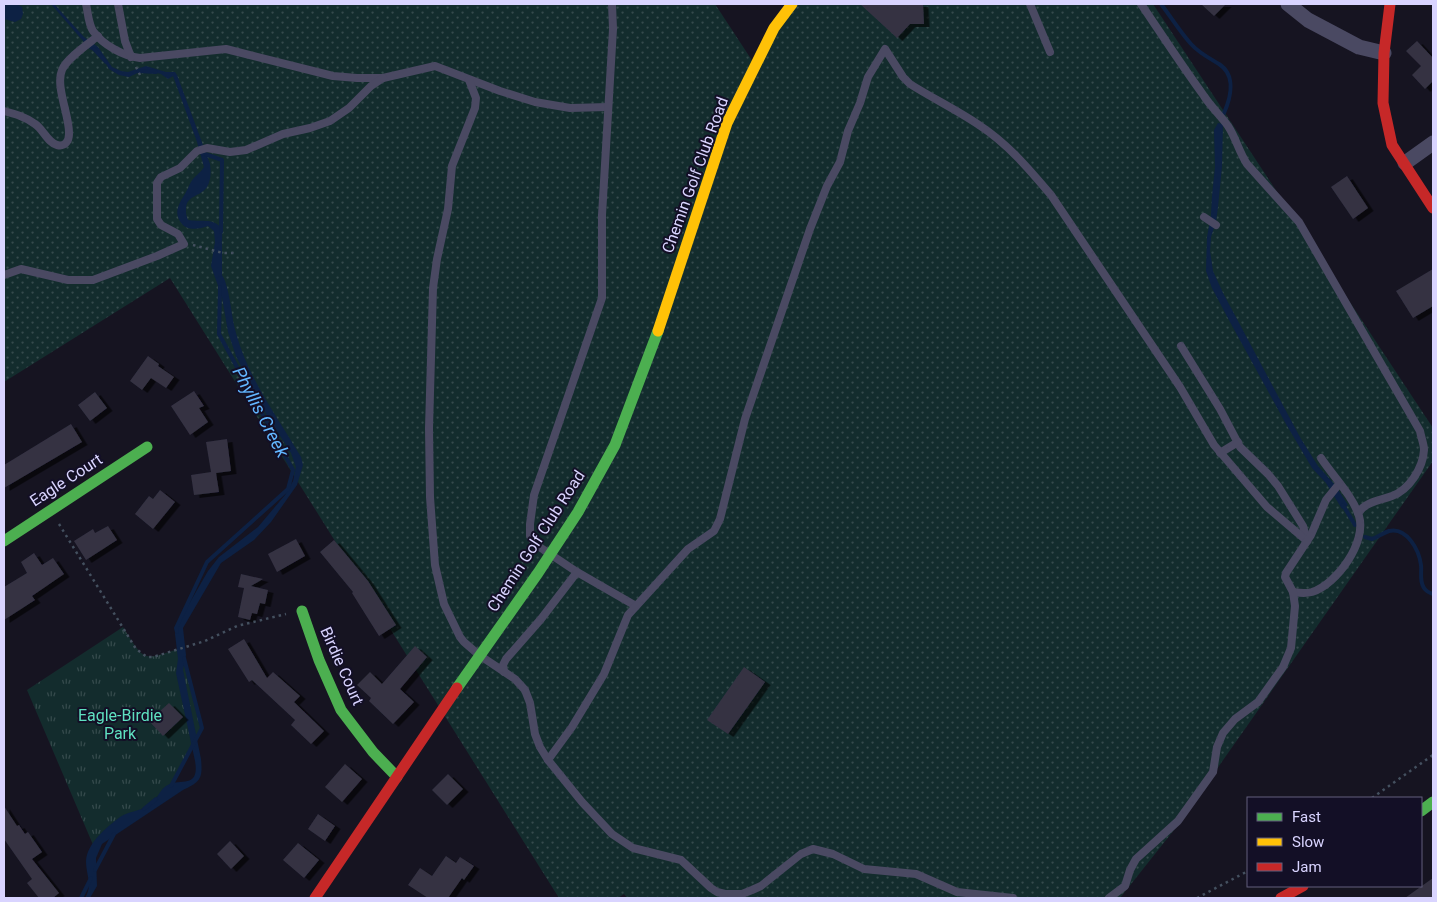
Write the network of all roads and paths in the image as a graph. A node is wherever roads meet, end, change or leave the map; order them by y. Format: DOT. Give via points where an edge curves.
graph roads {
  1 [pos="86,4"];
  2 [pos="118,4"];
  3 [pos="612,4"];
  4 [pos="792,4"];
  5 [pos="1030,4"];
  6 [pos="1141,4"];
  7 [pos="1288,4"];
  8 [pos="1390,4"];
  9 [pos="97,37"];
  10 [pos="1050,52"];
  11 [pos="1384,53"];
  12 [pos="131,57"];
  13 [pos="136,66"];
  14 [pos="140,75"];
  15 [pos="383,78"];
  16 [pos="469,80"];
  17 [pos="608,107"];
  18 [pos="4,111"];
  19 [pos="1433,143"];
  20 [pos="1405,163"];
  21 [pos="1433,208"];
  22 [pos="1204,217"];
  23 [pos="1216,225"];
  24 [pos="184,244"];
  25 [pos="236,253"];
  26 [pos="4,275"];
  27 [pos="1181,346"];
  28 [pos="1238,442"];
  29 [pos="147,447"];
  30 [pos="1220,453"];
  31 [pos="1321,458"];
  32 [pos="1338,485"];
  33 [pos="50,510"];
  34 [pos="1358,513"];
  35 [pos="4,541"];
  36 [pos="1307,541"];
  37 [pos="550,555"];
  38 [pos="577,572"];
  39 [pos="1293,592"];
  40 [pos="636,606"];
  41 [pos="302,611"];
  42 [pos="479,655"];
  43 [pos="504,672"];
  44 [pos="1433,755"];
  45 [pos="548,760"];
  46 [pos="397,777"];
  47 [pos="1373,797"];
  48 [pos="1433,802"];
  49 [pos="1422,810"];
  50 [pos="1247,872"];
  51 [pos="1301,887"];
  52 [pos="315,898"];
  53 [pos="1013,898"];
  54 [pos="1109,898"];
  55 [pos="1197,898"];
  56 [pos="1282,898"];
  1 -- 9 [label="lane" via="90,25"];
  2 -- 12 [label="lane"];
  3 -- 17 [label="lane" via="614,29"];
  4 -- 37 [label="street, Chemin Golf Club Road" via="774,28 727,123 664,314 615,445"];
  5 -- 10 [label="lane"];
  6 -- 34 [label="lane" via="1233,133 1242,156 1299,222 1420,431 1424,450 1409,484 1394,495 1364,506"];
  7 -- 11 [label="street" via="1308,20 1359,48"];
  8 -- 11 [label="street"];
  9 -- 12 [label="lane"];
  9 -- 18 [label="lane" via="64,66 60,75 69,130 66,143 54,144 37,125"];
  11 -- 20 [label="street" via="1383,104 1392,145"];
  12 -- 15 [label="lane" via="226,50 333,76"];
  13 -- 14 [label="path"];
  15 -- 16 [label="lane" via="435,66"];
  15 -- 24 [label="lane" via="344,111 320,125 283,134 246,150 201,150 180,168 161,177 157,183 157,219 178,234"];
  16 -- 17 [label="lane" via="534,102 570,108"];
  16 -- 42 [label="lane" via="476,98 475,108 452,166 448,209 433,288 430,468 435,565 444,604 460,636"];
  17 -- 37 [label="lane" via="602,215 602,298 531,507 532,540"];
  19 -- 20 [label="street"];
  20 -- 21 [label="street"];
  22 -- 23 [label="lane"];
  24 -- 25 [label="path"];
  24 -- 26 [label="lane" via="93,280 68,280 21,269"];
  27 -- 28 [label="lane"];
  28 -- 30 [label="lane"];
  28 -- 36 [label="lane" via="1278,486 1303,526"];
  29 -- 33 [label="street, Eagle Court"];
  30 -- 36 [label="lane" via="1267,507"];
  30 -- 40 [label="lane" via="1180,387 1051,196 1000,140 910,84 886,49 868,77 840,162 810,229 745,419 720,519 714,531 688,549"];
  31 -- 32 [label="lane"];
  32 -- 34 [label="lane"];
  32 -- 36 [label="lane" via="1328,496"];
  33 -- 35 [label="street, Eagle Court"];
  33 -- 41 [label="path" via="136,649 147,657 186,647 250,622"];
  34 -- 39 [label="lane" via="1359,532 1346,566 1313,592"];
  36 -- 39 [label="lane" via="1286,573"];
  37 -- 38 [label="lane"];
  37 -- 42 [label="street, Chemin Golf Club Road"];
  38 -- 40 [label="lane"];
  38 -- 43 [label="lane" via="506,659"];
  39 -- 54 [label="lane" via="1291,648 1283,667 1258,702 1235,719 1223,733 1213,772 1178,820 1136,859 1125,886"];
  40 -- 45 [label="lane" via="628,615 604,674 588,702"];
  41 -- 46 [label="street, Birdie Court" via="341,710"];
  42 -- 43 [label="lane"];
  42 -- 46 [label="street, Chemin Golf Club Road"];
  43 -- 45 [label="lane" via="528,695 535,734"];
  44 -- 47 [label="path"];
  45 -- 53 [label="lane" via="612,834 646,852 681,860 717,892 742,894 761,886 801,854 813,849 833,854 864,869 916,874 957,892"];
  46 -- 52 [label="street, Chemin Golf Club Road"];
  48 -- 49 [label="street"];
  50 -- 55 [label="path"];
  51 -- 56 [label="street"];
}
